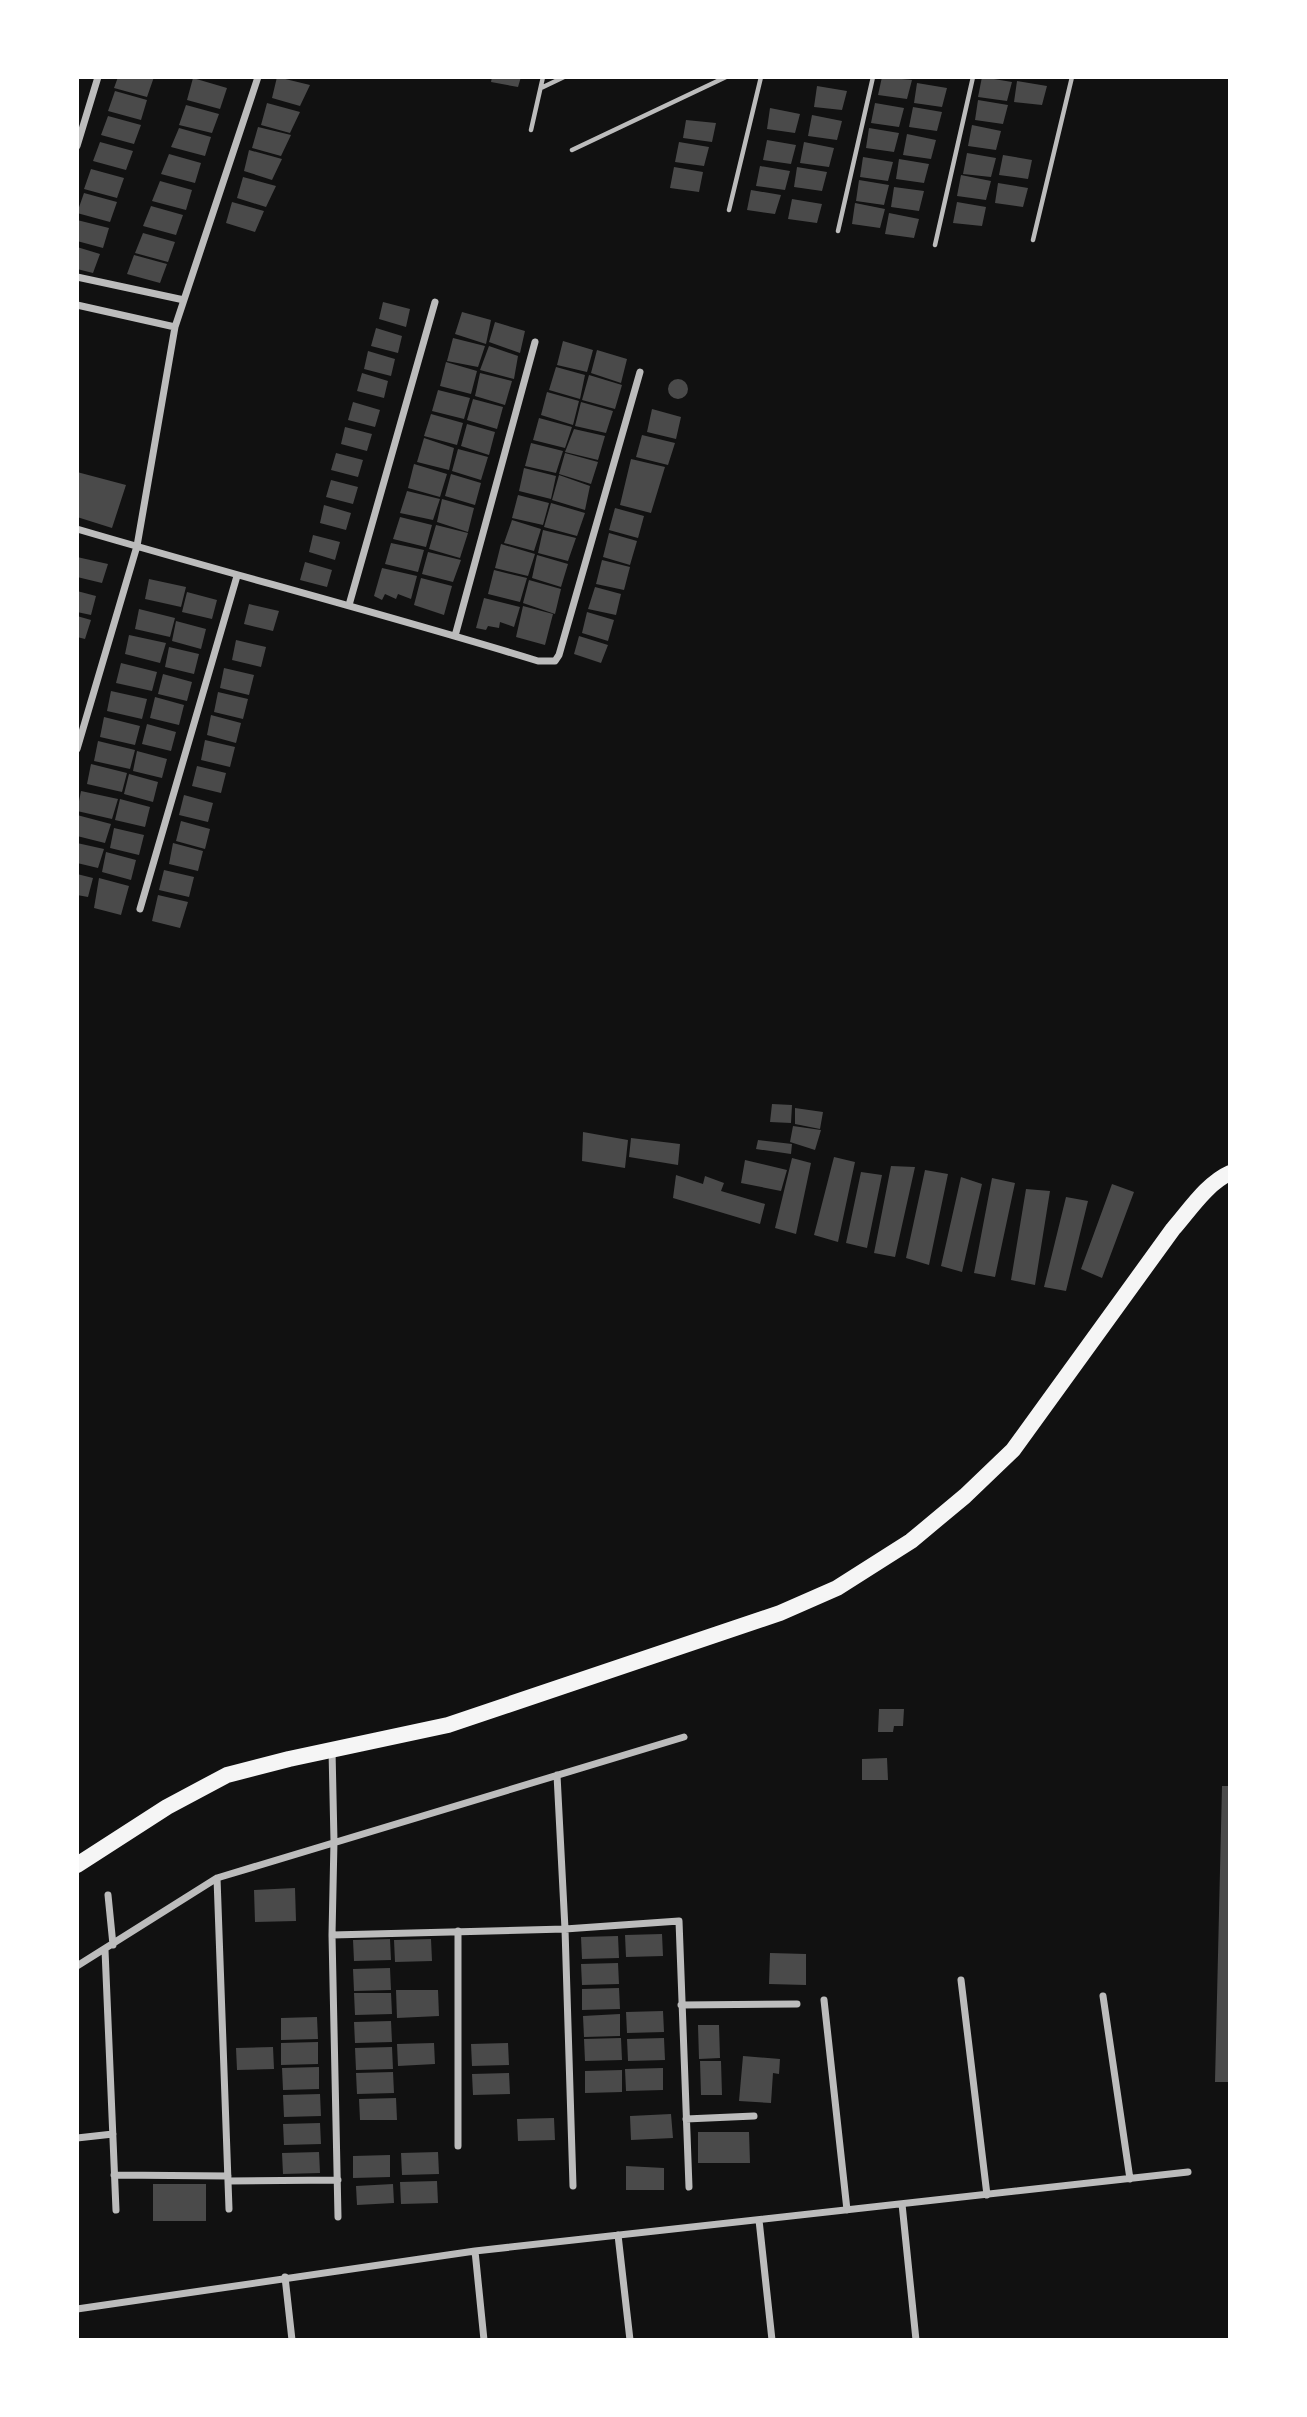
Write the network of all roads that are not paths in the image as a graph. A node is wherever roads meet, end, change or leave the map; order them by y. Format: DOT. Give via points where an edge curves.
graph roads {
  1 [pos="98,77"];
  2 [pos="258,77"];
  3 [pos="543,77"];
  4 [pos="564,77"];
  5 [pos="726,77"];
  6 [pos="761,77"];
  7 [pos="873,77"];
  8 [pos="973,77"];
  9 [pos="1072,77"];
  10 [pos="540,89"];
  11 [pos="531,130"];
  12 [pos="77,146"];
  13 [pos="572,150"];
  14 [pos="729,210"];
  15 [pos="838,231"];
  16 [pos="1033,240"];
  17 [pos="935,245"];
  18 [pos="77,277"];
  19 [pos="184,300"];
  20 [pos="435,302"];
  21 [pos="77,305"];
  22 [pos="175,327"];
  23 [pos="535,342"];
  24 [pos="640,372"];
  25 [pos="77,529"];
  26 [pos="137,546"];
  27 [pos="237,576"];
  28 [pos="349,605"];
  29 [pos="455,636"];
  30 [pos="77,749"];
  31 [pos="140,909"];
  32 [pos="1230,1173"];
  33 [pos="684,1737"];
  34 [pos="332,1750"];
  35 [pos="557,1775"];
  36 [pos="334,1841"];
  37 [pos="77,1865"];
  38 [pos="217,1878"];
  39 [pos="108,1895"];
  40 [pos="565,1929"];
  41 [pos="458,1931"];
  42 [pos="332,1935"];
  43 [pos="109,1948"];
  44 [pos="77,1966"];
  45 [pos="961,1980"];
  46 [pos="1103,1996"];
  47 [pos="824,2000"];
  48 [pos="797,2004"];
  49 [pos="681,2005"];
  50 [pos="754,2116"];
  51 [pos="686,2119"];
  52 [pos="113,2134"];
  53 [pos="77,2138"];
  54 [pos="458,2146"];
  55 [pos="1188,2172"];
  56 [pos="114,2175"];
  57 [pos="228,2179"];
  58 [pos="1130,2179"];
  59 [pos="338,2180"];
  60 [pos="573,2186"];
  61 [pos="689,2187"];
  62 [pos="987,2195"];
  63 [pos="902,2204"];
  64 [pos="116,2210"];
  65 [pos="229,2210"];
  66 [pos="847,2210"];
  67 [pos="338,2217"];
  68 [pos="759,2220"];
  69 [pos="618,2235"];
  70 [pos="475,2251"];
  71 [pos="285,2277"];
  72 [pos="77,2309"];
  73 [pos="292,2340"];
  74 [pos="484,2340"];
  75 [pos="630,2340"];
  76 [pos="772,2340"];
  77 [pos="916,2340"];
  1 -- 12 [label="street"];
  2 -- 19 [label="street"];
  3 -- 10 [label="lane"];
  4 -- 10 [label="lane"];
  5 -- 13 [label="lane"];
  6 -- 14 [label="lane"];
  7 -- 15 [label="lane"];
  8 -- 17 [label="lane"];
  9 -- 16 [label="lane"];
  10 -- 11 [label="lane"];
  18 -- 19 [label="street"];
  19 -- 22 [label="street"];
  20 -- 28 [label="street"];
  21 -- 22 [label="street"];
  22 -- 26 [label="street"];
  23 -- 29 [label="street"];
  24 -- 29 [label="street" via="555,661 546,663"];
  25 -- 26 [label="street"];
  26 -- 27 [label="street"];
  26 -- 30 [label="street"];
  27 -- 28 [label="street"];
  27 -- 31 [label="street"];
  28 -- 29 [label="street"];
  32 -- 34 [label="highway" via="1173,1229 1013,1450 911,1541 837,1588 780,1613 448,1725"];
  33 -- 35 [label="street"];
  34 -- 36 [label="street"];
  34 -- 37 [label="highway" via="227,1775"];
  35 -- 36 [label="street"];
  35 -- 40 [label="street"];
  36 -- 38 [label="street"];
  36 -- 42 [label="street"];
  38 -- 43 [label="street"];
  38 -- 57 [label="street"];
  39 -- 43 [label="street"];
  40 -- 41 [label="street"];
  40 -- 49 [label="street" via="679,1921"];
  40 -- 60 [label="street"];
  41 -- 42 [label="street"];
  41 -- 54 [label="street"];
  42 -- 59 [label="street"];
  43 -- 44 [label="street"];
  43 -- 52 [label="street"];
  45 -- 62 [label="street"];
  46 -- 58 [label="street"];
  47 -- 66 [label="street"];
  48 -- 49 [label="street"];
  49 -- 51 [label="street"];
  50 -- 51 [label="street"];
  51 -- 61 [label="street"];
  52 -- 53 [label="street"];
  52 -- 56 [label="street"];
  55 -- 58 [label="street"];
  56 -- 57 [label="street"];
  56 -- 64 [label="street"];
  57 -- 59 [label="street"];
  57 -- 65 [label="street"];
  58 -- 62 [label="street"];
  59 -- 67 [label="street"];
  62 -- 63 [label="street"];
  63 -- 66 [label="street"];
  63 -- 77 [label="street"];
  66 -- 68 [label="street"];
  68 -- 69 [label="street"];
  68 -- 76 [label="street"];
  69 -- 70 [label="street"];
  69 -- 75 [label="street"];
  70 -- 71 [label="street"];
  70 -- 74 [label="street"];
  71 -- 72 [label="street"];
  71 -- 73 [label="street"];
}
